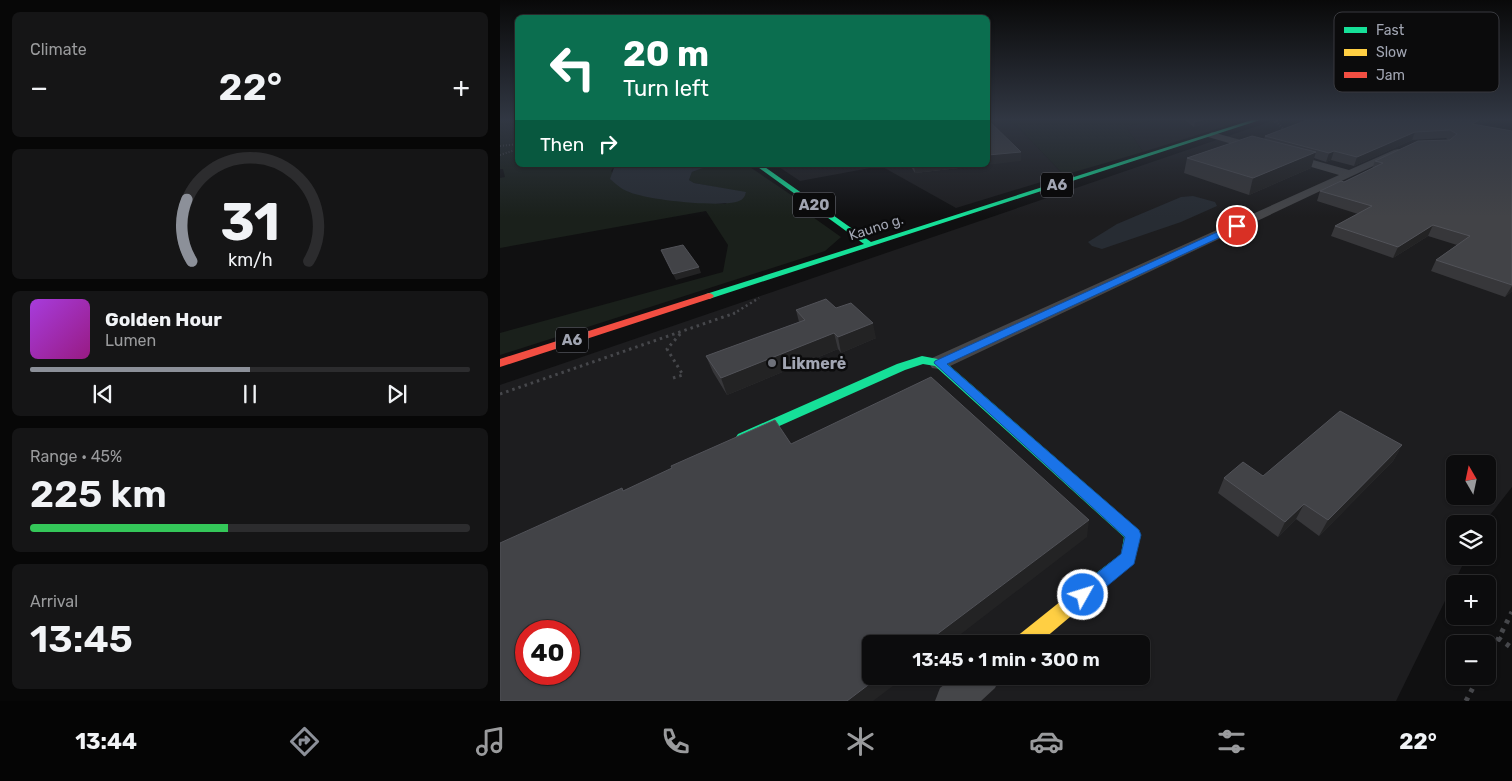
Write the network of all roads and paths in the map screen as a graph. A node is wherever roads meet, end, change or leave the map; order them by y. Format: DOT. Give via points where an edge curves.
graph roads {
  1 [pos="1160,152"];
  2 [pos="1271,152"];
  3 [pos="1398,152"];
  4 [pos="761,167"];
  5 [pos="1350,174"];
  6 [pos="870,245"];
  7 [pos="763,296"];
  8 [pos="682,332"];
  9 [pos="500,363"];
  10 [pos="939,363"];
  11 [pos="673,378"];
  12 [pos="500,394"];
  13 [pos="728,444"];
  14 [pos="1512,612"];
  15 [pos="1034,635"];
  16 [pos="1498,638"];
  17 [pos="1496,642"];
  18 [pos="1512,648"];
  19 [pos="972,685"];
  20 [pos="1474,685"];
  21 [pos="953,701"];
  22 [pos="1466,701"];
  1 -- 6 [label="main road, Kauno g. / A6"];
  2 -- 5 [label="street"];
  3 -- 5 [label="street"];
  4 -- 6 [label="main road, A20"];
  5 -- 10 [label="street"];
  6 -- 9 [label="main road, Kauno g. / A6"];
  7 -- 8 [label="path" via="732,315"];
  8 -- 11 [label="path" via="667,349 682,375"];
  8 -- 12 [label="path"];
  10 -- 13 [label="main road" via="922,360 901,367"];
  10 -- 15 [label="main road" via="1133,535 1128,558"];
  14 -- 16 [label="path"];
  16 -- 17 [label="path"];
  16 -- 18 [label="path"];
  19 -- 21 [label="street"];
  20 -- 22 [label="path"];
}
